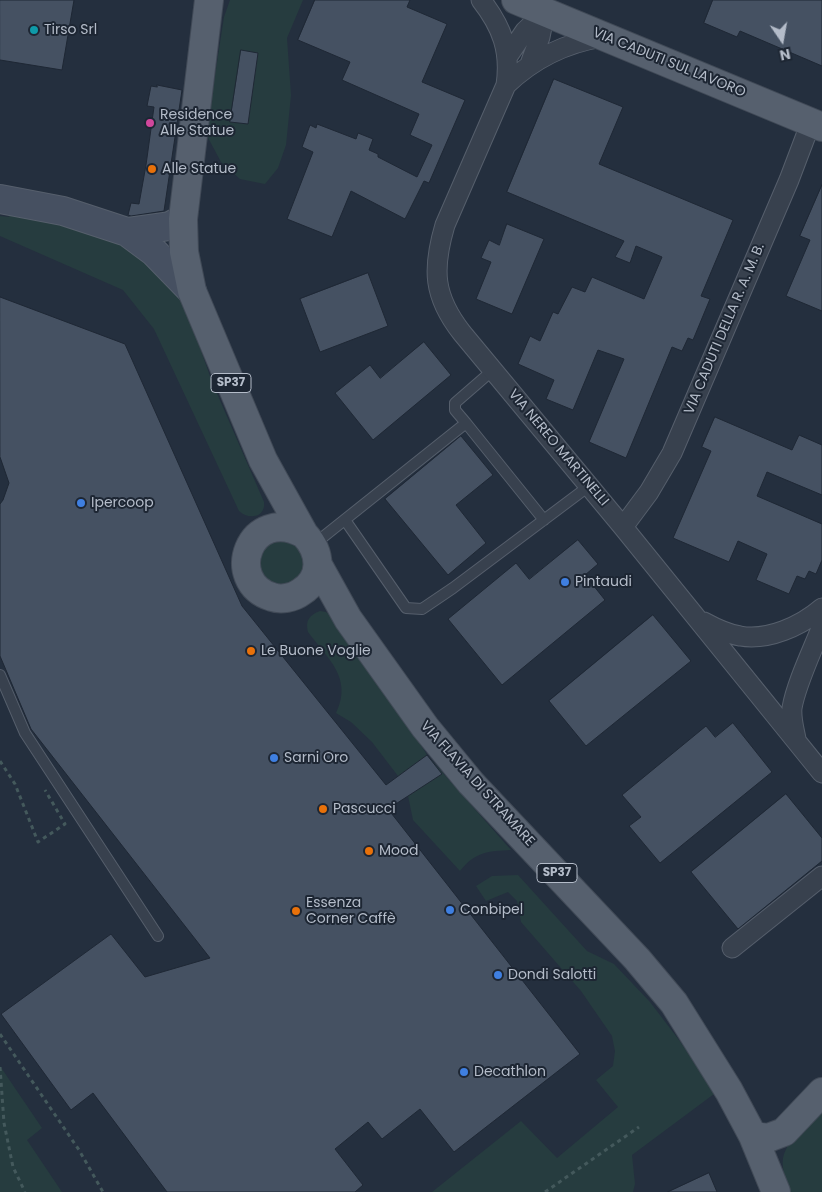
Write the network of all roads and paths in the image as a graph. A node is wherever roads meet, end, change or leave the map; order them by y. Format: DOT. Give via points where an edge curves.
graph roads {
  1 [pos="209,0"];
  2 [pos="221,0"];
  3 [pos="481,0"];
  4 [pos="516,0"];
  5 [pos="545,12"];
  6 [pos="604,37"];
  7 [pos="508,56"];
  8 [pos="202,60"];
  9 [pos="530,64"];
  10 [pos="506,85"];
  11 [pos="816,124"];
  12 [pos="0,199"];
  13 [pos="183,219"];
  14 [pos="127,232"];
  15 [pos="192,291"];
  16 [pos="493,370"];
  17 [pos="466,423"];
  18 [pos="271,476"];
  19 [pos="589,486"];
  20 [pos="345,520"];
  21 [pos="544,520"];
  22 [pos="623,527"];
  23 [pos="270,528"];
  24 [pos="312,548"];
  25 [pos="300,594"];
  26 [pos="822,608"];
  27 [pos="697,618"];
  28 [pos="348,619"];
  29 [pos="822,626"];
  30 [pos="0,675"];
  31 [pos="796,740"];
  32 [pos="0,761"];
  33 [pos="822,772"];
  34 [pos="41,782"];
  35 [pos="822,876"];
  36 [pos="158,936"];
  37 [pos="732,948"];
  38 [pos="0,1034"];
  39 [pos="0,1067"];
  40 [pos="822,1092"];
  41 [pos="639,1127"];
  42 [pos="753,1136"];
  43 [pos="25,1192"];
  44 [pos="103,1192"];
  45 [pos="545,1192"];
  46 [pos="776,1192"];
  1 -- 8 [label="main road, VIA FLAVIA DI STRAMARE / SP37"];
  2 -- 8 [label="main road, VIA FLAVIA DI STRAMARE / SP37"];
  3 -- 7 [label="street, VIA NEREO MARTINELLI" via="501,32"];
  4 -- 5 [label="main road, VIA CADUTI SUL LAVORO"];
  5 -- 6 [label="main road, VIA CADUTI SUL LAVORO"];
  5 -- 7 [label="street" via="525,31"];
  5 -- 9 [label="street, VIA NEREO MARTINELLI"];
  6 -- 9 [label="street, VIA NEREO MARTINELLI" via="565,46"];
  6 -- 11 [label="main road, VIA CADUTI SUL LAVORO"];
  7 -- 10 [label="street, VIA NEREO MARTINELLI"];
  8 -- 13 [label="main road, VIA FLAVIA DI STRAMARE / SP37"];
  9 -- 10 [label="street, VIA NEREO MARTINELLI"];
  10 -- 16 [label="street, VIA NEREO MARTINELLI" via="445,225 436,266 440,292 451,319"];
  11 -- 22 [label="street, VIA CADUTI DELLA R. A. M. B." via="788,180 672,453"];
  12 -- 14 [label="main road" via="63,211"];
  13 -- 14 [label="main road" via="170,226"];
  13 -- 15 [label="main road, VIA FLAVIA DI STRAMARE / SP37" via="184,252"];
  14 -- 15 [label="main road" via="154,252"];
  15 -- 18 [label="main road, VIA FLAVIA DI STRAMARE / SP37"];
  16 -- 17 [label="lane" via="455,403 455,410"];
  16 -- 19 [label="street, VIA NEREO MARTINELLI"];
  17 -- 20 [label="lane"];
  17 -- 21 [label="lane"];
  18 -- 23 [label="main road, VIA FLAVIA DI STRAMARE / SP37" via="276,506"];
  18 -- 24 [label="main road, VIA FLAVIA DI STRAMARE / SP37"];
  19 -- 21 [label="lane"];
  19 -- 22 [label="street, VIA NEREO MARTINELLI"];
  20 -- 21 [label="lane" via="406,608 422,609"];
  20 -- 24 [label="lane"];
  22 -- 27 [label="street, VIA NEREO MARTINELLI"];
  23 -- 24 [label="main road" via="294,528"];
  23 -- 25 [label="main road, VIA FLAVIA DI STRAMARE / SP37" via="252,542 246,565 249,577 264,594 283,598"];
  24 -- 25 [label="main road" via="315,576"];
  24 -- 28 [label="main road, VIA FLAVIA DI STRAMARE / SP37"];
  25 -- 28 [label="main road, VIA FLAVIA DI STRAMARE / SP37" via="322,601"];
  26 -- 27 [label="street" via="796,626 767,635 741,636 718,630"];
  27 -- 31 [label="street, VIA NEREO MARTINELLI"];
  28 -- 42 [label="main road, VIA FLAVIA DI STRAMARE / SP37" via="425,727 471,782 637,959 674,1003 730,1091"];
  29 -- 31 [label="street" via="792,707"];
  30 -- 36 [label="lane" via="25,733"];
  31 -- 33 [label="street, VIA NEREO MARTINELLI"];
  32 -- 34 [label="path" via="15,784 38,842 65,824"];
  35 -- 37 [label="street"];
  38 -- 44 [label="path" via="79,1150"];
  39 -- 43 [label="path" via="4,1123 13,1166"];
  40 -- 42 [label="main road" via="784,1132 768,1138"];
  41 -- 45 [label="path"];
  42 -- 46 [label="main road, VIA FLAVIA DI STRAMARE / SP37"];
}
